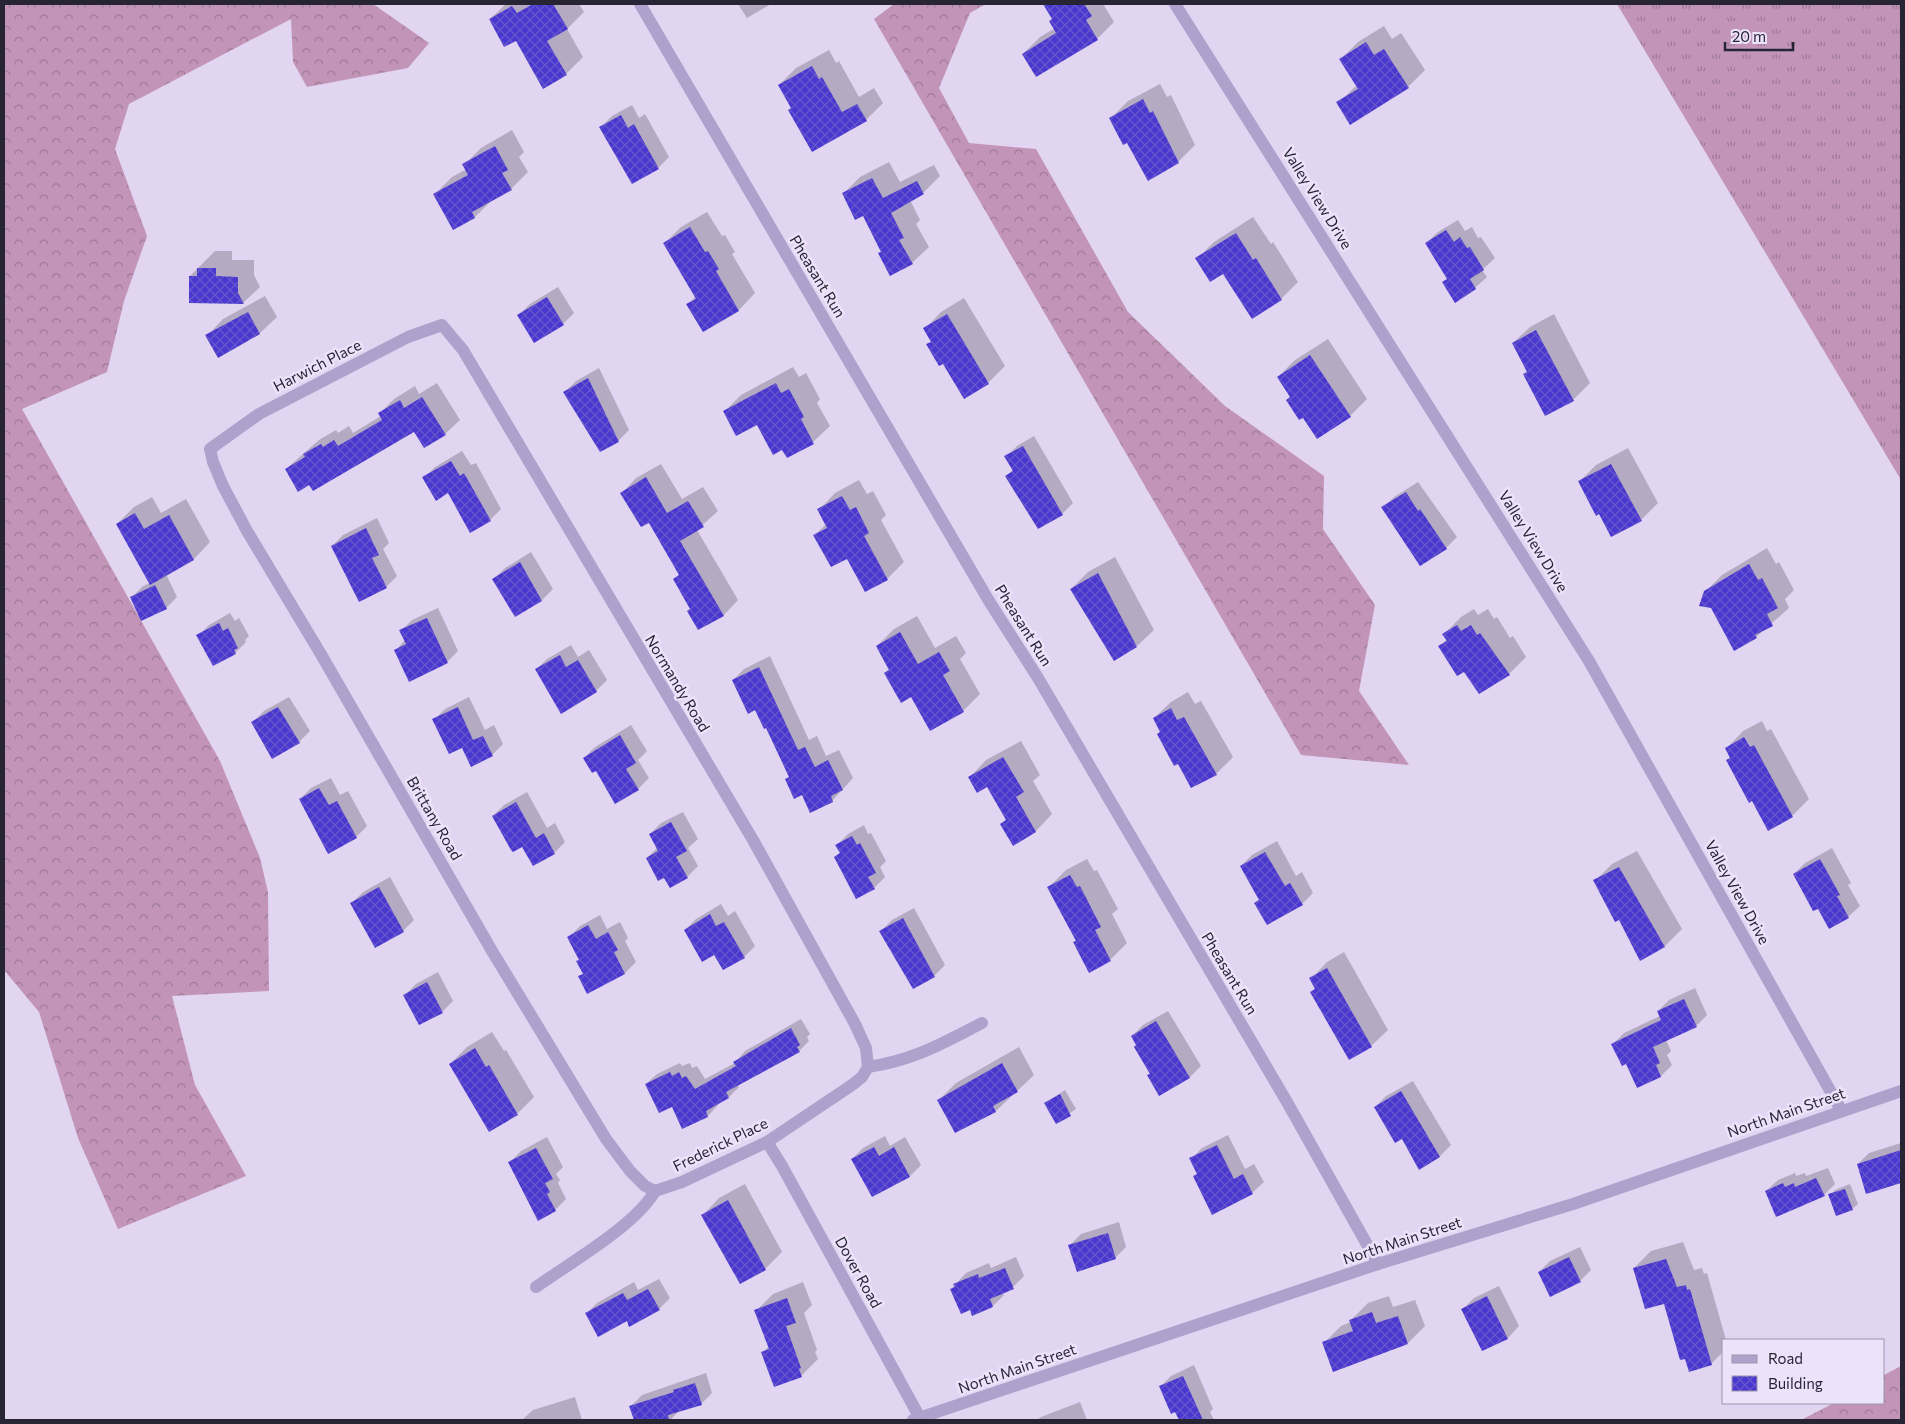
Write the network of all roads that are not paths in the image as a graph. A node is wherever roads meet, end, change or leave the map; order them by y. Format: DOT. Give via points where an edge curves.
graph roads {
  1 [pos="640,4"];
  2 [pos="1175,4"];
  3 [pos="442,325"];
  4 [pos="213,447"];
  5 [pos="982,1023"];
  6 [pos="868,1067"];
  7 [pos="1901,1091"];
  8 [pos="1841,1110"];
  9 [pos="767,1142"];
  10 [pos="655,1191"];
  11 [pos="1378,1264"];
  12 [pos="536,1287"];
  13 [pos="916,1419"];
  1 -- 11 [label="street, Pheasant Run" via="1287,1102"];
  2 -- 8 [label="street, Valley View Drive" via="1589,661"];
  3 -- 4 [label="street, Harwich Place" via="408,337 259,414"];
  3 -- 6 [label="street, Normandy Road" via="462,350 753,840 855,1024 866,1048"];
  4 -- 10 [label="street, Brittany Road" via="210,450 212,462 247,531 497,960 606,1139 645,1186"];
  5 -- 6 [label="street" via="924,1054"];
  6 -- 9 [label="street, Frederick Place" via="852,1085"];
  7 -- 8 [label="street, North Main Street"];
  8 -- 11 [label="street, North Main Street" via="1573,1204"];
  9 -- 10 [label="street, Frederick Place" via="682,1182"];
  9 -- 13 [label="street, Dover Road"];
  10 -- 12 [label="street" via="649,1203 632,1219"];
  11 -- 13 [label="street, North Main Street"];
}
